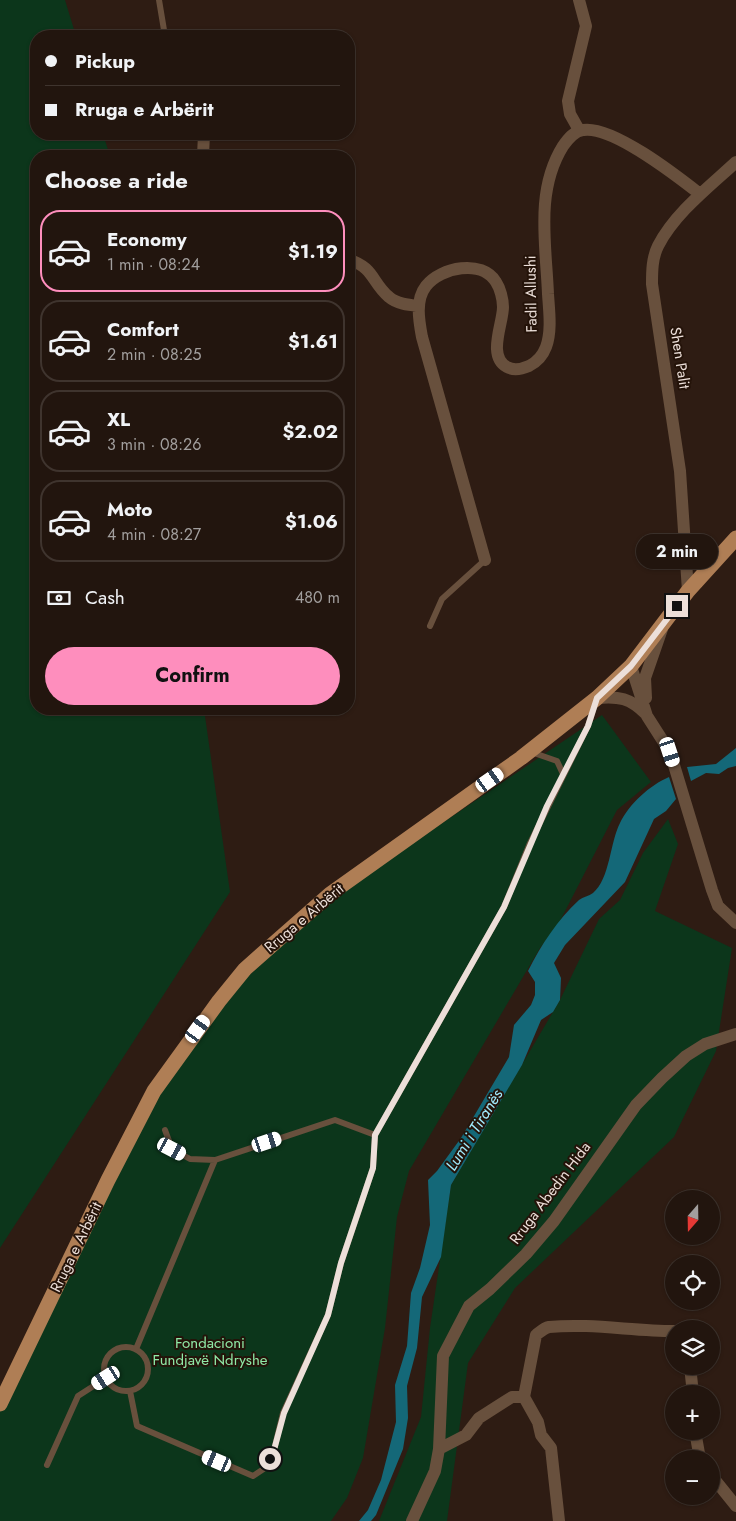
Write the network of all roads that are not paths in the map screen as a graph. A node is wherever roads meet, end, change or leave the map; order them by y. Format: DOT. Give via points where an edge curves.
graph roads {
  1 [pos="159,0"];
  2 [pos="579,0"];
  3 [pos="164,30"];
  4 [pos="579,130"];
  5 [pos="736,162"];
  6 [pos="700,194"];
  7 [pos="355,262"];
  8 [pos="419,306"];
  9 [pos="736,538"];
  10 [pos="485,560"];
  11 [pos="688,591"];
  12 [pos="666,620"];
  13 [pos="430,626"];
  14 [pos="631,666"];
  15 [pos="597,698"];
  16 [pos="648,716"];
  17 [pos="529,752"];
  18 [pos="563,774"];
  19 [pos="736,923"];
  20 [pos="736,1034"];
  21 [pos="165,1130"];
  22 [pos="375,1135"];
  23 [pos="215,1160"];
  24 [pos="665,1331"];
  25 [pos="136,1350"];
  26 [pos="106,1378"];
  27 [pos="130,1391"];
  28 [pos="524,1397"];
  29 [pos="0,1404"];
  30 [pos="439,1449"];
  31 [pos="47,1465"];
  32 [pos="720,1486"];
  33 [pos="736,1506"];
  34 [pos="412,1521"];
  35 [pos="559,1521"];
  1 -- 3 [label="lane"];
  2 -- 4 [label="street" via="586,26 568,101 570,114"];
  4 -- 6 [label="street" via="604,133 645,154"];
  4 -- 8 [label="street, Fadil Allushi" via="562,148 547,185 544,218 548,334 547,346 536,362 515,369 502,363 497,346 503,306 501,293 491,275 482,270 462,268 435,278 426,286"];
  5 -- 6 [label="street, Shen Palit"];
  6 -- 11 [label="street, Shen Palit" via="657,247 652,270 680,472"];
  7 -- 8 [label="street" via="372,273 388,297 402,304"];
  8 -- 10 [label="street, Fadil Allushi" via="419,321 430,369"];
  9 -- 11 [label="main road, Rruga e Arbërit"];
  10 -- 13 [label="lane" via="442,599"];
  11 -- 12 [label="main road, Rruga e Arbërit"];
  12 -- 14 [label="main road, Rruga e Arbërit"];
  12 -- 16 [label="street" via="645,678"];
  14 -- 15 [label="main road, Rruga e Arbërit"];
  14 -- 16 [label="street"];
  15 -- 16 [label="street" via="618,696"];
  15 -- 17 [label="main road, Rruga e Arbërit"];
  15 -- 18 [label="lane" via="588,726"];
  16 -- 19 [label="street" via="670,752 718,906"];
  17 -- 18 [label="lane" via="557,761"];
  17 -- 29 [label="main road, Rruga e Arbërit" via="330,894 251,964 219,1001 150,1100"];
  18 -- 22 [label="lane" via="504,907"];
  20 -- 30 [label="street, Rruga Abedin Hida" via="705,1044 662,1078 636,1105 554,1221 526,1254 469,1306 443,1356"];
  21 -- 23 [label="lane" via="172,1149 190,1159"];
  22 -- 23 [label="lane" via="336,1120"];
  22 -- 27 [label="lane" via="373,1168 341,1263 328,1315 284,1413 274,1450 265,1468 253,1476 137,1426"];
  23 -- 25 [label="lane"];
  24 -- 28 [label="street" via="547,1327 536,1335"];
  25 -- 26 [label="lane" via="121,1348 108,1356 104,1371"];
  25 -- 27 [label="lane" via="146,1359 148,1373 142,1385"];
  26 -- 27 [label="lane" via="116,1389"];
  26 -- 31 [label="lane" via="78,1396"];
  28 -- 30 [label="street" via="512,1397 479,1418 466,1435"];
  28 -- 35 [label="street" via="538,1422 541,1435 551,1448"];
  30 -- 34 [label="street, Rruga Abedin Hida" via="435,1472"];
  32 -- 33 [label="street"];
}
